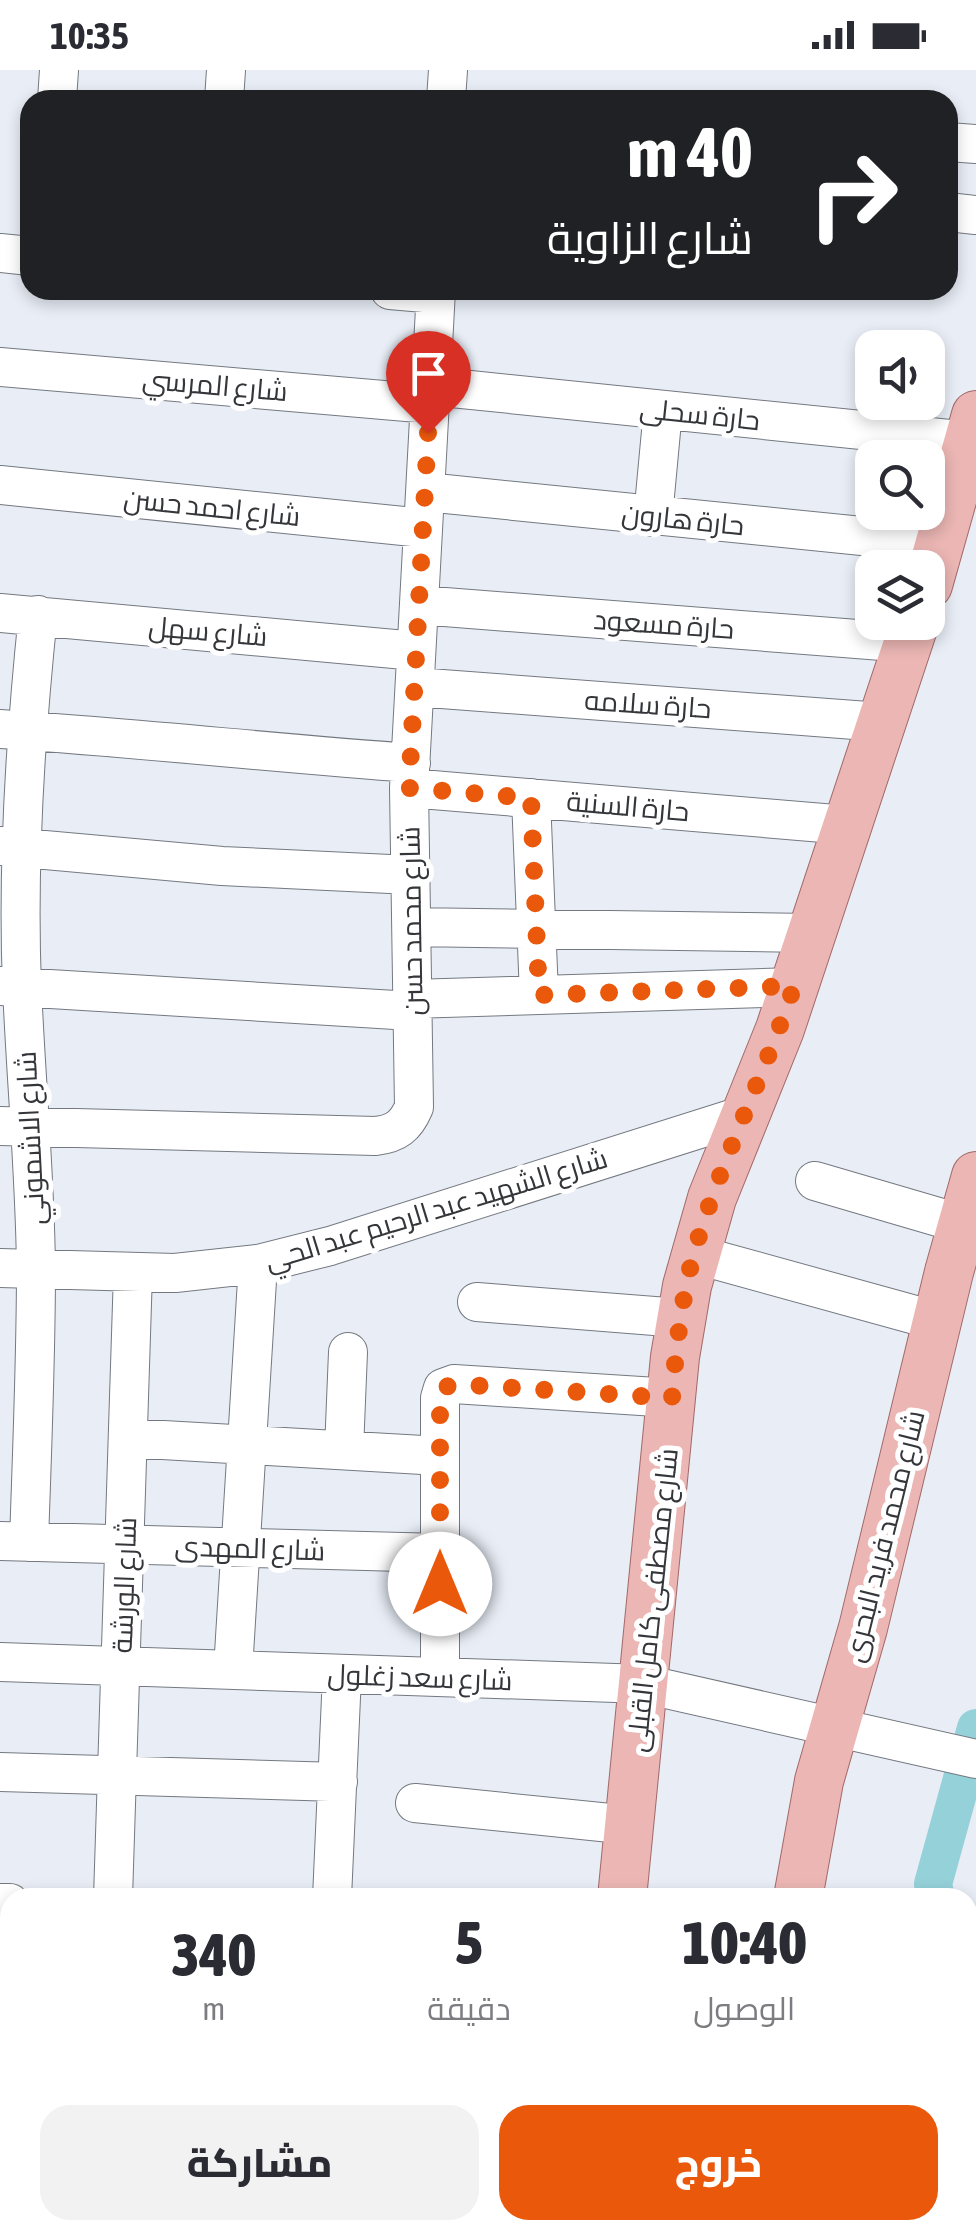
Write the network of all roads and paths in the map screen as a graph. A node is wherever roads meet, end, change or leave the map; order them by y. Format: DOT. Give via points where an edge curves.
graph roads {
  1 [pos="436,300"];
  2 [pos="0,367"];
  3 [pos="431,395"];
  4 [pos="664,410"];
  5 [pos="972,428"];
  6 [pos="0,486"];
  7 [pos="424,510"];
  8 [pos="653,517"];
  9 [pos="938,550"];
  10 [pos="855,551"];
  11 [pos="420,605"];
  12 [pos="0,613"];
  13 [pos="38,616"];
  14 [pos="855,629"];
  15 [pos="909,640"];
  16 [pos="416,669"];
  17 [pos="881,722"];
  18 [pos="13,730"];
  19 [pos="410,775"];
  20 [pos="531,798"];
  21 [pos="847,825"];
  22 [pos="10,847"];
  23 [pos="410,875"];
  24 [pos="412,927"];
  25 [pos="536,928"];
  26 [pos="810,933"];
  27 [pos="794,986"];
  28 [pos="11,987"];
  29 [pos="539,995"];
  30 [pos="412,1005"];
  31 [pos="747,1114"];
  32 [pos="16,1127"];
  33 [pos="976,1176"];
  34 [pos="815,1181"];
  35 [pos="962,1224"];
  36 [pos="694,1254"];
  37 [pos="258,1264"];
  38 [pos="18,1268"];
  39 [pos="133,1272"];
  40 [pos="477,1302"];
  41 [pos="680,1318"];
  42 [pos="937,1321"];
  43 [pos="348,1352"];
  44 [pos="672,1398"];
  45 [pos="17,1415"];
  46 [pos="128,1438"];
  47 [pos="247,1445"];
  48 [pos="344,1450"];
  49 [pos="440,1456"];
  50 [pos="14,1541"];
  51 [pos="125,1544"];
  52 [pos="241,1547"];
  53 [pos="440,1553"];
  54 [pos="0,1662"];
  55 [pos="121,1667"];
  56 [pos="233,1670"];
  57 [pos="342,1674"];
  58 [pos="440,1677"];
  59 [pos="644,1684"];
  60 [pos="852,1730"];
  61 [pos="976,1760"];
  62 [pos="0,1772"];
  63 [pos="118,1776"];
  64 [pos="338,1782"];
  65 [pos="415,1803"];
  66 [pos="630,1825"];
  67 [pos="113,1888"];
  68 [pos="333,1888"];
  69 [pos="623,1888"];
  70 [pos="800,1888"];
  1 -- 3 [label="street, شارع محمد حسن"];
  2 -- 3 [label="street, شارع المرسي"];
  3 -- 4 [label="street, حارة سحلى"];
  3 -- 7 [label="street, شارع محمد حسن"];
  4 -- 5 [label="street, حارة سحلى"];
  4 -- 8 [label="street"];
  5 -- 9 [label="main road"];
  6 -- 7 [label="street, شارع احمد حسن"];
  7 -- 8 [label="street, حارة هارون"];
  7 -- 11 [label="street, شارع محمد حسن"];
  8 -- 10 [label="street, حارة هارون"];
  11 -- 14 [label="street, حارة مسعود"];
  11 -- 16 [label="street, شارع محمد حسن"];
  12 -- 13 [label="street, شارع سهل"];
  13 -- 16 [label="street, شارع سهل"];
  13 -- 18 [label="street, شارع الاشموني"];
  15 -- 17 [label="main road, شارع مصطفى كامل القبلى"];
  16 -- 17 [label="street, حارة سلامه"];
  16 -- 19 [label="street, شارع محمد حسن"];
  17 -- 21 [label="main road, شارع مصطفى كامل القبلى"];
  18 -- 19 [label="street, حارة السنية" via="142,738"];
  18 -- 22 [label="street, شارع الاشموني"];
  19 -- 20 [label="street, حارة السنية"];
  19 -- 23 [label="street, شارع محمد حسن"];
  20 -- 21 [label="street, حارة السنية"];
  20 -- 25 [label="street"];
  21 -- 26 [label="main road, شارع مصطفى كامل القبلى"];
  22 -- 23 [label="street"];
  22 -- 28 [label="street, شارع الاشموني"];
  23 -- 24 [label="street, شارع محمد حسن"];
  24 -- 25 [label="street"];
  24 -- 30 [label="street, شارع محمد حسن"];
  25 -- 26 [label="street"];
  25 -- 29 [label="street"];
  26 -- 27 [label="main road, شارع مصطفى كامل القبلى"];
  27 -- 29 [label="street"];
  27 -- 31 [label="main road, شارع مصطفى كامل القبلى"];
  28 -- 30 [label="street"];
  28 -- 32 [label="street, شارع الاشموني"];
  29 -- 30 [label="street"];
  30 -- 32 [label="street, شارع محمد حسن" via="414,1107 388,1135"];
  31 -- 36 [label="main road, شارع مصطفى كامل القبلى"];
  31 -- 37 [label="street, شارع الشهيد عبد الرحيم عبد الحي"];
  32 -- 38 [label="street, شارع الاشموني"];
  33 -- 35 [label="main road, شارع محمد فريد البحرى"];
  34 -- 35 [label="street"];
  35 -- 42 [label="main road, شارع محمد فريد البحرى"];
  36 -- 41 [label="main road, شارع مصطفى كامل القبلى"];
  36 -- 42 [label="street"];
  37 -- 39 [label="street, شارع الشهيد عبد الرحيم عبد الحي"];
  37 -- 47 [label="street"];
  38 -- 39 [label="street, شارع الشهيد عبد الرحيم عبد الحي"];
  38 -- 45 [label="street, شارع الاشموني"];
  39 -- 46 [label="street, شارع الورشة"];
  40 -- 41 [label="street"];
  41 -- 44 [label="main road, شارع مصطفى كامل القبلى"];
  42 -- 60 [label="main road, شارع محمد فريد البحرى" via="863,1628"];
  43 -- 48 [label="street"];
  44 -- 49 [label="street" via="454,1384 440,1392"];
  44 -- 59 [label="main road, شارع مصطفى كامل القبلى"];
  45 -- 50 [label="street, شارع الاشموني"];
  46 -- 47 [label="street"];
  46 -- 51 [label="street, شارع الورشة"];
  47 -- 48 [label="street"];
  47 -- 52 [label="street"];
  48 -- 49 [label="street"];
  49 -- 53 [label="street"];
  50 -- 51 [label="street, شارع المهدى"];
  51 -- 52 [label="street, شارع المهدى"];
  51 -- 55 [label="street, شارع الورشة"];
  52 -- 53 [label="street, شارع المهدى"];
  52 -- 56 [label="street"];
  53 -- 58 [label="street"];
  54 -- 55 [label="street, شارع سعد زغلول"];
  55 -- 56 [label="street, شارع سعد زغلول"];
  55 -- 63 [label="street, شارع الورشة"];
  56 -- 57 [label="street, شارع سعد زغلول"];
  57 -- 58 [label="street, شارع سعد زغلول"];
  57 -- 64 [label="street"];
  58 -- 59 [label="street, شارع سعد زغلول"];
  59 -- 60 [label="street, شارع سعد زغلول"];
  59 -- 66 [label="main road, شارع مصطفى كامل القبلى"];
  60 -- 61 [label="street, شارع سعد زغلول"];
  60 -- 70 [label="main road, شارع محمد فريد البحرى" via="819,1780"];
  62 -- 63 [label="street"];
  63 -- 64 [label="street"];
  63 -- 67 [label="street, شارع الورشة"];
  64 -- 68 [label="street"];
  65 -- 66 [label="street"];
  66 -- 69 [label="main road, شارع مصطفى كامل القبلى"];
}
